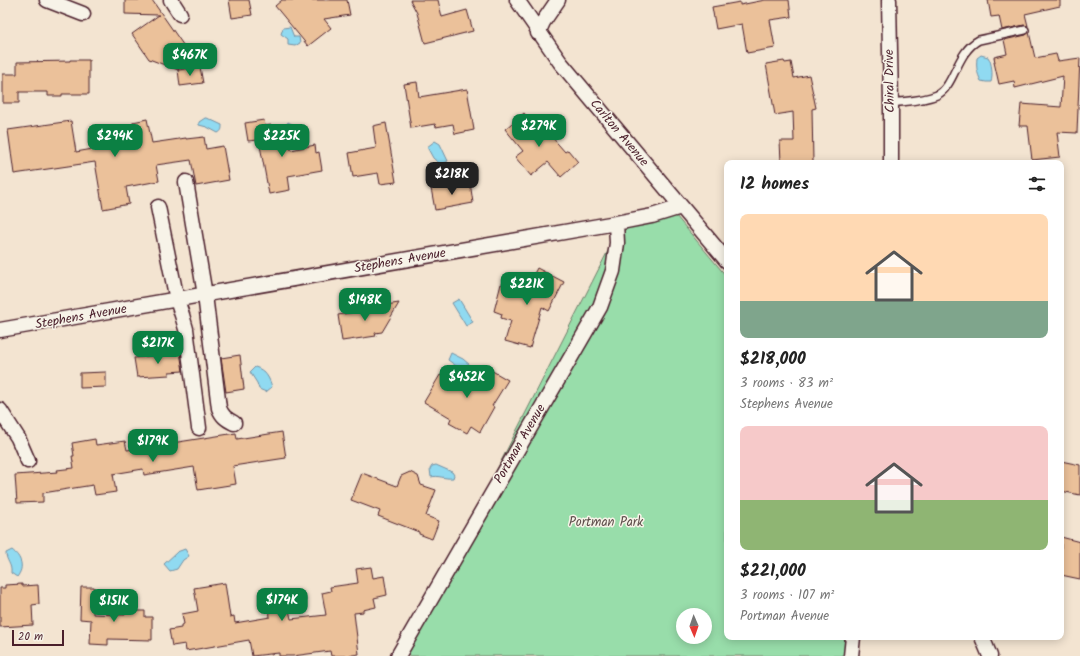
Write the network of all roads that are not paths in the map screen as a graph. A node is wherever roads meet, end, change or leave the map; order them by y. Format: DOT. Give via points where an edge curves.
graph roads {
  1 [pos="171,0"];
  2 [pos="517,0"];
  3 [pos="558,0"];
  4 [pos="888,0"];
  5 [pos="52,1"];
  6 [pos="83,14"];
  7 [pos="180,14"];
  8 [pos="1025,30"];
  9 [pos="538,33"];
  10 [pos="891,103"];
  11 [pos="891,160"];
  12 [pos="186,182"];
  13 [pos="158,207"];
  14 [pos="681,207"];
  15 [pos="616,223"];
  16 [pos="724,257"];
  17 [pos="205,295"];
  18 [pos="176,300"];
  19 [pos="0,330"];
  20 [pos="0,410"];
  21 [pos="234,423"];
  22 [pos="199,428"];
  23 [pos="28,461"];
  24 [pos="853,640"];
  25 [pos="983,640"];
  26 [pos="398,656"];
  27 [pos="851,656"];
  28 [pos="990,656"];
  1 -- 7 [label="street"];
  2 -- 9 [label="street, Carlton Avenue"];
  3 -- 9 [label="street"];
  4 -- 10 [label="street, Chiral Drive"];
  5 -- 6 [label="street"];
  8 -- 10 [label="lane" via="972,43 965,50 949,81 937,94"];
  9 -- 14 [label="street, Carlton Avenue"];
  10 -- 11 [label="street, Chiral Drive"];
  12 -- 17 [label="street"];
  13 -- 18 [label="street"];
  14 -- 15 [label="street, Stephens Avenue"];
  14 -- 16 [label="street, Carlton Avenue"];
  15 -- 17 [label="street, Stephens Avenue"];
  15 -- 26 [label="street, Portman Avenue" via="617,243 613,271 600,307"];
  17 -- 18 [label="street, Stephens Avenue"];
  17 -- 21 [label="street" via="219,408 226,419"];
  18 -- 19 [label="street, Stephens Avenue"];
  18 -- 22 [label="street" via="187,335"];
  20 -- 23 [label="street" via="18,438"];
  24 -- 27 [label="street"];
  25 -- 28 [label="street"];
}
